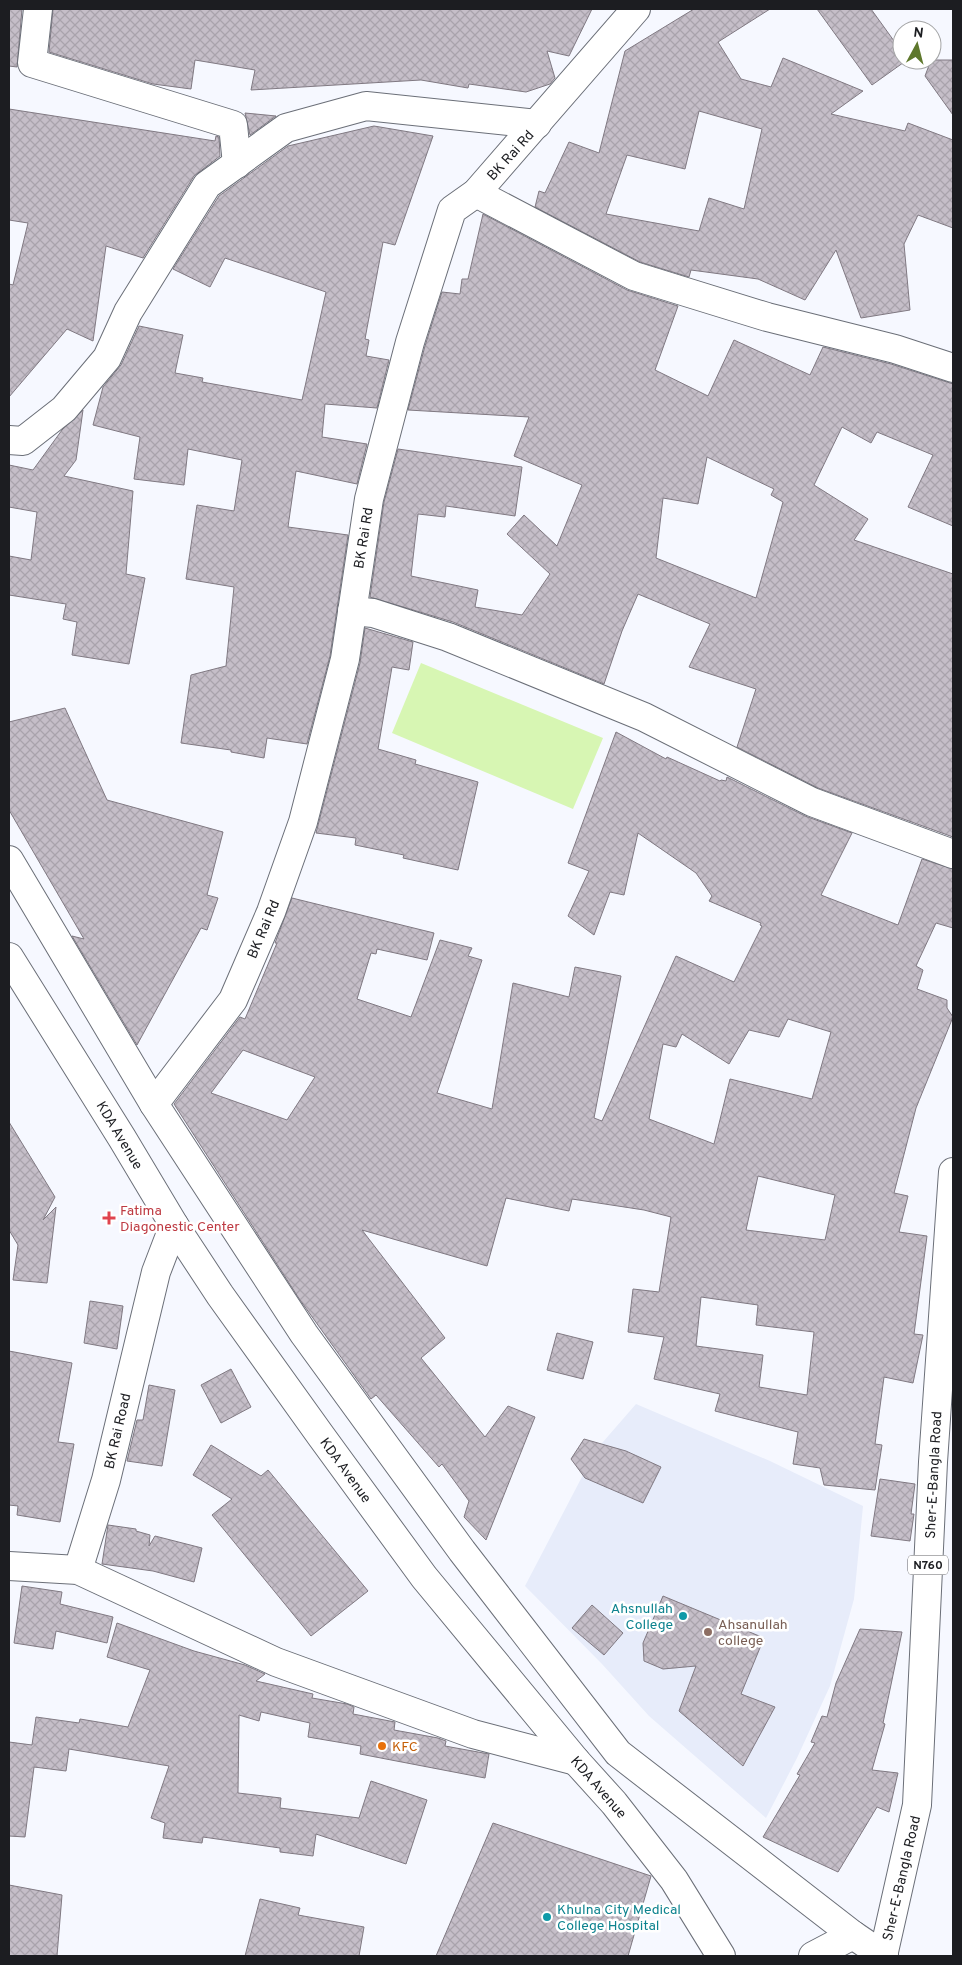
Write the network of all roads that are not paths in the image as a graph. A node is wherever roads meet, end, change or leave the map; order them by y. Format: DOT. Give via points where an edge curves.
graph roads {
  1 [pos="38,9"];
  2 [pos="636,9"];
  3 [pos="537,124"];
  4 [pos="237,164"];
  5 [pos="476,193"];
  6 [pos="953,368"];
  7 [pos="9,440"];
  8 [pos="352,611"];
  9 [pos="953,854"];
  10 [pos="9,860"];
  11 [pos="9,957"];
  12 [pos="154,1104"];
  13 [pos="953,1172"];
  14 [pos="174,1225"];
  15 [pos="9,1566"];
  16 [pos="78,1570"];
  17 [pos="576,1761"];
  18 [pos="853,1935"];
  19 [pos="721,1956"];
  20 [pos="813,1956"];
  21 [pos="884,1956"];
  1 -- 4 [label="main road" via="32,63 232,125"];
  2 -- 3 [label="main road, BK Rai Rd"];
  3 -- 4 [label="main road" via="366,106 286,128"];
  3 -- 5 [label="main road, BK Rai Rd"];
  4 -- 7 [label="main road" via="207,185 128,312 107,358 64,409 23,441"];
  5 -- 6 [label="main road" via="634,276"];
  5 -- 8 [label="main road, BK Rai Rd" via="452,210 410,342 369,499"];
  8 -- 9 [label="main road" via="373,613 457,640 644,717 812,802"];
  8 -- 12 [label="main road, BK Rai Rd" via="345,659 304,822 271,912 233,1000"];
  10 -- 12 [label="main road"];
  11 -- 14 [label="main road, KDA Avenue"];
  12 -- 18 [label="main road" via="304,1334 462,1551 618,1753"];
  13 -- 21 [label="main road, Sher-E-Bangla Road / N760" via="933,1462 917,1805"];
  14 -- 16 [label="main road, BK Rai Road" via="156,1272 106,1480"];
  14 -- 17 [label="main road, KDA Avenue" via="220,1295 424,1577"];
  15 -- 16 [label="main road"];
  16 -- 17 [label="main road" via="276,1662 473,1734"];
  17 -- 19 [label="main road, KDA Avenue" via="614,1802 674,1880"];
  18 -- 20 [label="main road"];
  18 -- 21 [label="main road"];
}
